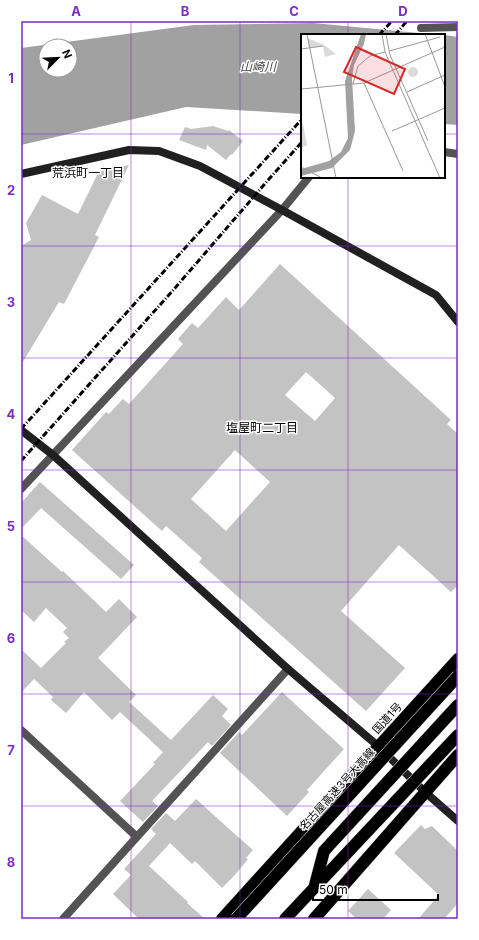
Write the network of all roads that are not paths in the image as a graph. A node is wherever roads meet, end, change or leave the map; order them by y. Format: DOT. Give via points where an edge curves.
graph roads {
  1 [pos="458,27"];
  2 [pos="421,28"];
  3 [pos="445,152"];
  4 [pos="458,154"];
  5 [pos="21,174"];
  6 [pos="308,178"];
  7 [pos="282,210"];
  8 [pos="458,322"];
  9 [pos="21,430"];
  10 [pos="53,455"];
  11 [pos="21,490"];
  12 [pos="458,659"];
  13 [pos="288,669"];
  14 [pos="458,676"];
  15 [pos="458,705"];
  16 [pos="21,730"];
  17 [pos="458,735"];
  18 [pos="378,746"];
  19 [pos="458,755"];
  20 [pos="425,792"];
  21 [pos="458,821"];
  22 [pos="137,838"];
  23 [pos="314,887"];
  24 [pos="63,919"];
  25 [pos="222,919"];
  26 [pos="236,919"];
  27 [pos="285,919"];
  28 [pos="314,919"];
  1 -- 2 [label="street"];
  3 -- 4 [label="street"];
  5 -- 7 [label="street" via="129,150 159,151 200,166"];
  6 -- 7 [label="street"];
  7 -- 8 [label="street" via="436,295"];
  7 -- 10 [label="street"];
  9 -- 10 [label="street"];
  10 -- 11 [label="street"];
  10 -- 13 [label="street"];
  12 -- 18 [label="highway, 国道1号"];
  13 -- 18 [label="street"];
  13 -- 22 [label="street"];
  14 -- 26 [label="highway, 名古屋高速3号大高線, bridge"];
  15 -- 23 [label="highway, bridge" via="324,851"];
  16 -- 22 [label="street"];
  17 -- 23 [label="highway, bridge"];
  18 -- 20 [label="street"];
  18 -- 25 [label="highway, 国道1号"];
  19 -- 20 [label="highway"];
  20 -- 21 [label="street"];
  20 -- 28 [label="highway"];
  22 -- 24 [label="street"];
  23 -- 27 [label="highway, bridge"];
}
